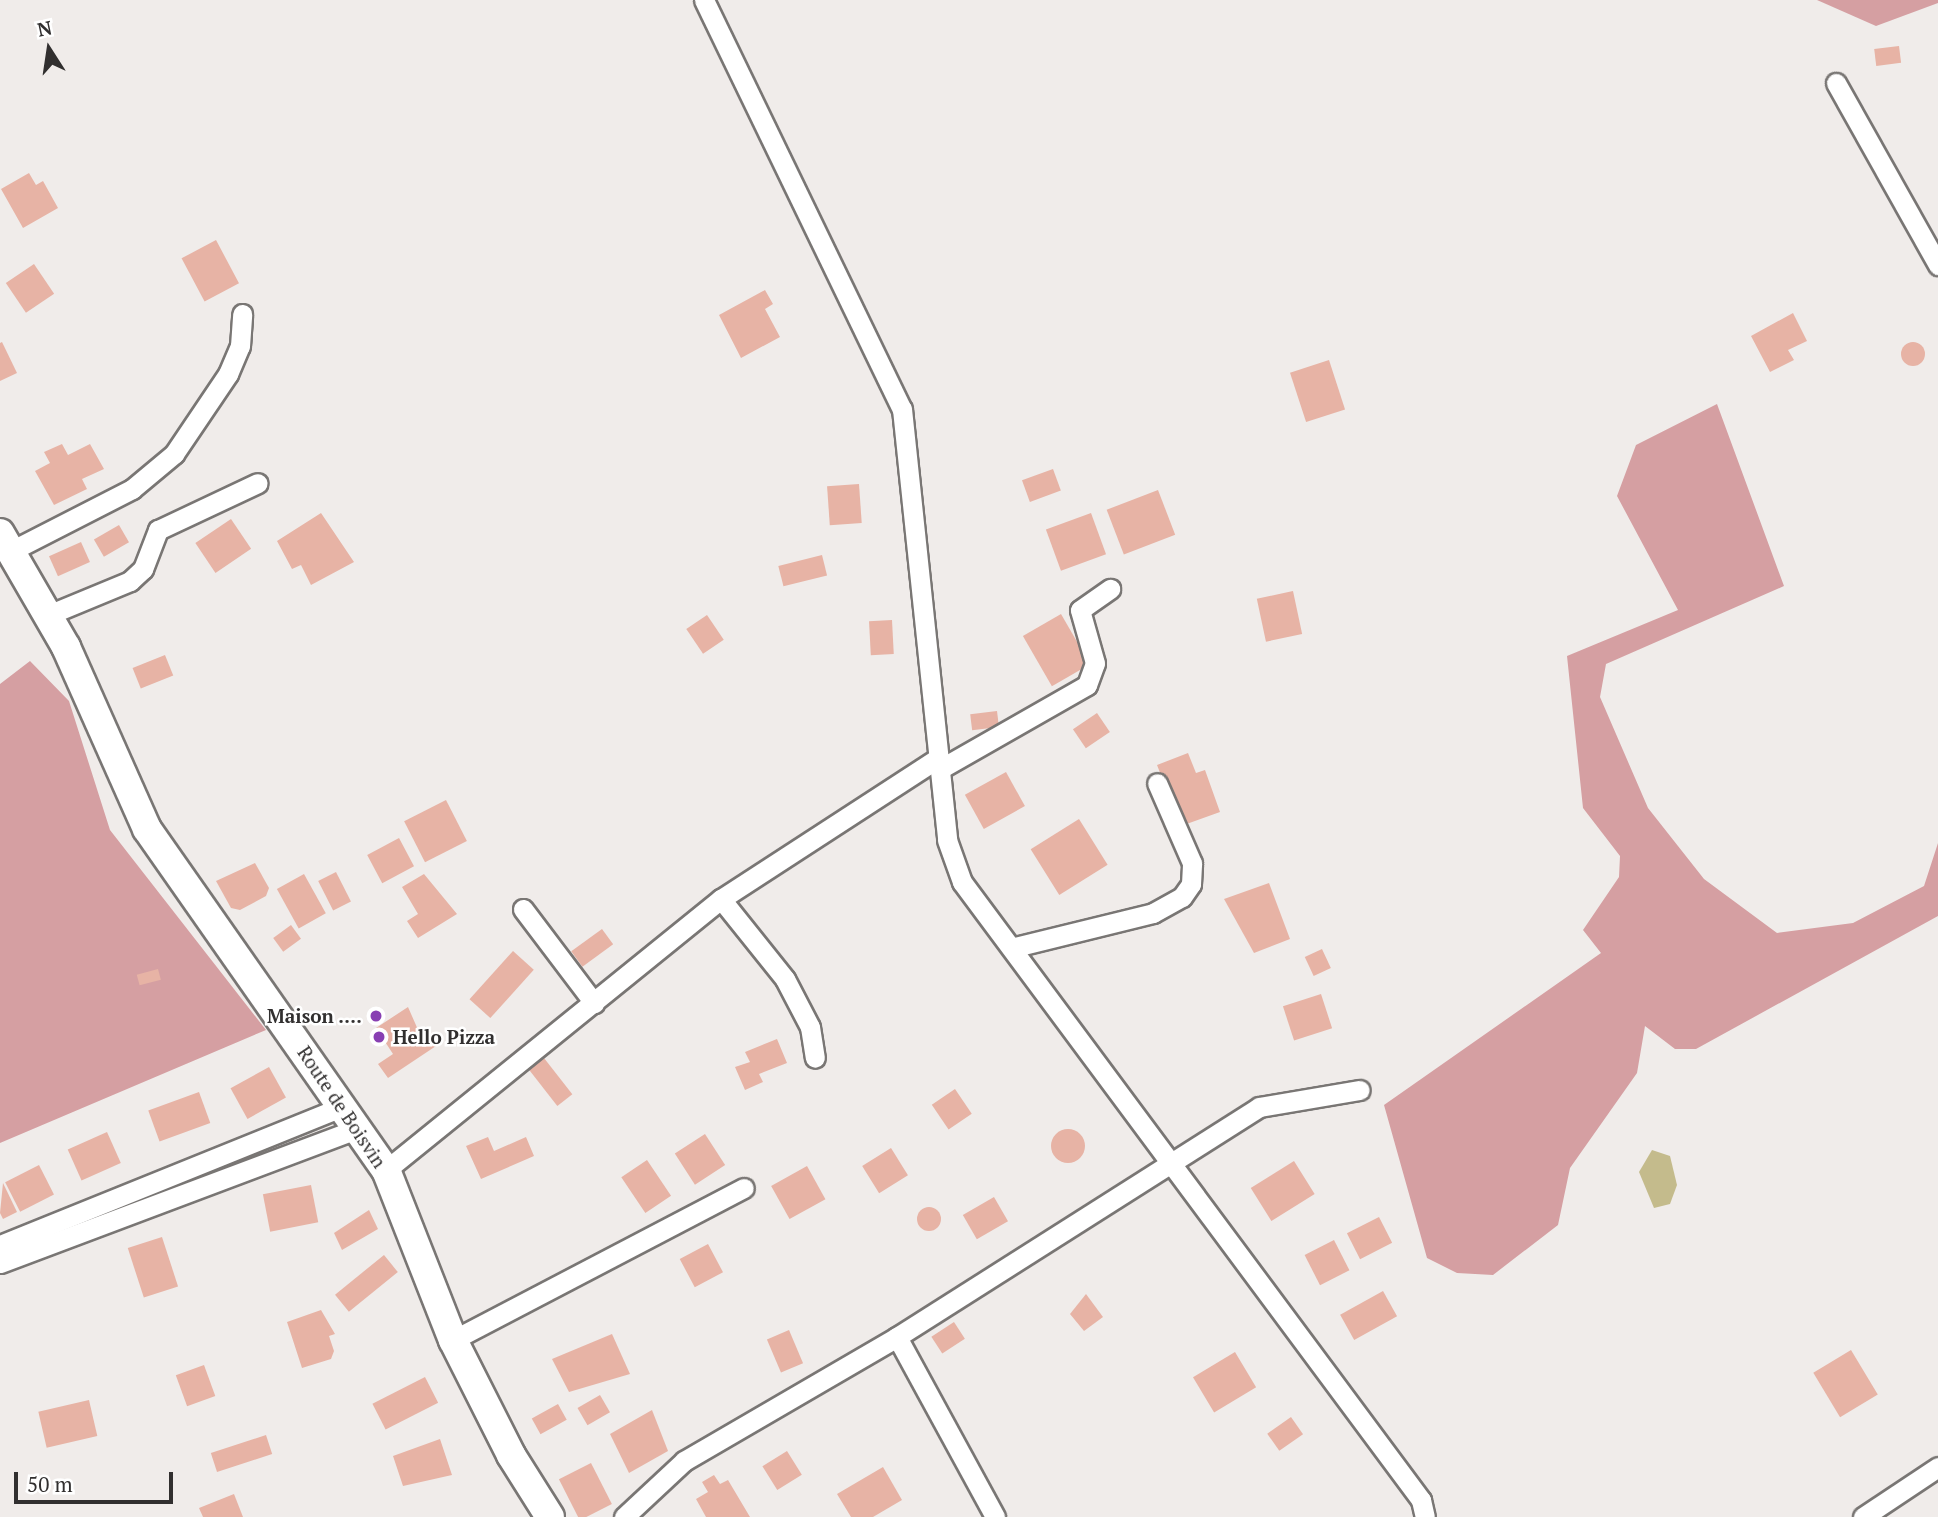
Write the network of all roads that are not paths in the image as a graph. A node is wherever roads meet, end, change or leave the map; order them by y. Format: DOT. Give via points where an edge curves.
graph roads {
  1 [pos="704,0"];
  2 [pos="1836,83"];
  3 [pos="1938,265"];
  4 [pos="242,314"];
  5 [pos="258,483"];
  6 [pos="5,542"];
  7 [pos="1110,589"];
  8 [pos="48,615"];
  9 [pos="939,764"];
  10 [pos="1157,783"];
  11 [pos="721,900"];
  12 [pos="523,909"];
  13 [pos="1015,947"];
  14 [pos="594,1003"];
  15 [pos="816,1058"];
  16 [pos="1360,1090"];
  17 [pos="351,1117"];
  18 [pos="1169,1164"];
  19 [pos="386,1170"];
  20 [pos="744,1188"];
  21 [pos="0,1245"];
  22 [pos="0,1263"];
  23 [pos="897,1337"];
  24 [pos="453,1340"];
  25 [pos="1938,1467"];
  26 [pos="550,1517"];
  27 [pos="624,1517"];
  28 [pos="995,1517"];
  29 [pos="1425,1517"];
  30 [pos="1863,1517"];
  1 -- 9 [label="street" via="902,409"];
  2 -- 3 [label="street"];
  4 -- 6 [label="street" via="240,346 228,374 174,454 132,489"];
  5 -- 8 [label="street" via="158,530 143,569 130,581"];
  6 -- 8 [label="main road, Route de Boisvin"];
  7 -- 9 [label="street" via="1080,610 1096,663 1087,685"];
  8 -- 17 [label="main road, Route de Boisvin" via="147,829"];
  9 -- 11 [label="street"];
  9 -- 13 [label="street" via="958,873"];
  10 -- 13 [label="street" via="1192,863 1191,884 1182,897 1153,913"];
  11 -- 14 [label="street"];
  11 -- 15 [label="street" via="785,979 810,1027"];
  12 -- 14 [label="street"];
  13 -- 18 [label="street"];
  14 -- 19 [label="street"];
  16 -- 18 [label="street" via="1259,1107"];
  17 -- 19 [label="main road, Route de Boisvin"];
  17 -- 21 [label="street"];
  17 -- 22 [label="street"];
  18 -- 23 [label="street"];
  18 -- 29 [label="street" via="1421,1500"];
  19 -- 24 [label="main road, Route de Boisvin"];
  20 -- 24 [label="street"];
  23 -- 27 [label="street" via="684,1461"];
  23 -- 28 [label="street"];
  24 -- 26 [label="main road, Route de Boisvin" via="510,1455"];
  25 -- 30 [label="street"];
}
